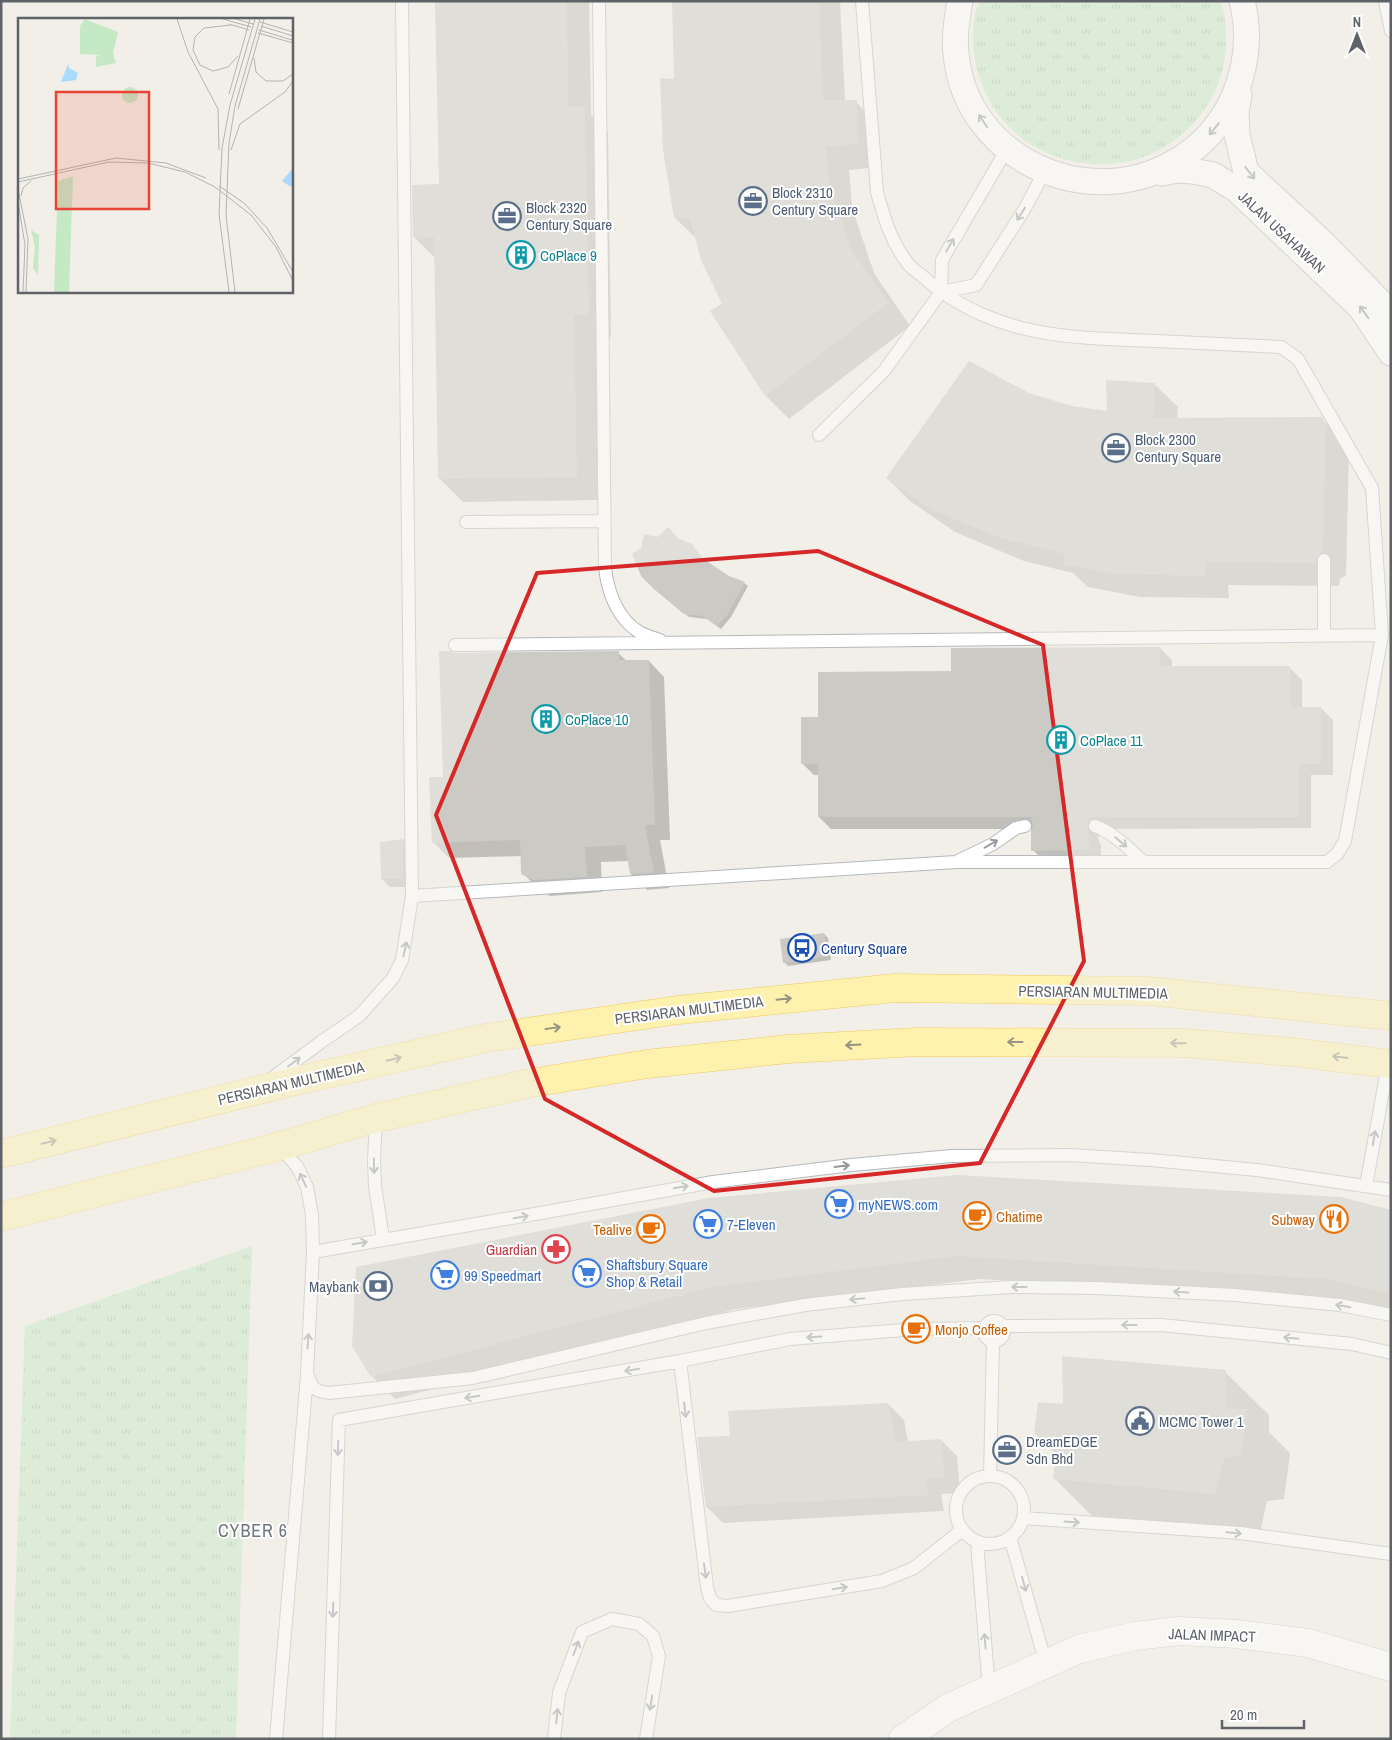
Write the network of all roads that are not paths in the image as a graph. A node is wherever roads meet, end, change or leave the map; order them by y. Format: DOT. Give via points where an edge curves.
graph roads {
  1 [pos="402,1"];
  2 [pos="599,1"];
  3 [pos="862,1"];
  4 [pos="960,1"];
  5 [pos="1242,1"];
  6 [pos="1385,1"];
  7 [pos="1391,31"];
  8 [pos="1246,58"];
  9 [pos="1008,149"];
  10 [pos="1045,171"];
  11 [pos="1140,177"];
  12 [pos="941,292"];
  13 [pos="1388,309"];
  14 [pos="1391,353"];
  15 [pos="819,435"];
  16 [pos="604,521"];
  17 [pos="466,522"];
  18 [pos="1324,560"];
  19 [pos="1382,635"];
  20 [pos="1324,636"];
  21 [pos="666,643"];
  22 [pos="455,645"];
  23 [pos="1025,826"];
  24 [pos="1095,826"];
  25 [pos="956,862"];
  26 [pos="1144,862"];
  27 [pos="412,896"];
  28 [pos="1391,1016"];
  29 [pos="1390,1059"];
  30 [pos="255,1091"];
  31 [pos="376,1118"];
  32 [pos="280,1146"];
  33 [pos="1,1154"];
  34 [pos="1366,1186"];
  35 [pos="1391,1190"];
  36 [pos="1,1217"];
  37 [pos="382,1239"];
  38 [pos="312,1252"];
  39 [pos="1391,1315"];
  40 [pos="1002,1326"];
  41 [pos="985,1328"];
  42 [pos="993,1341"];
  43 [pos="1391,1352"];
  44 [pos="680,1361"];
  45 [pos="307,1373"];
  46 [pos="990,1476"];
  47 [pos="1023,1518"];
  48 [pos="962,1530"];
  49 [pos="1010,1538"];
  50 [pos="977,1542"];
  51 [pos="1391,1554"];
  52 [pos="1046,1664"];
  53 [pos="1391,1667"];
  54 [pos="989,1690"];
  55 [pos="276,1739"];
  56 [pos="329,1739"];
  57 [pos="554,1739"];
  58 [pos="646,1739"];
  59 [pos="903,1739"];
  1 -- 27 [label="lane"];
  2 -- 16 [label="lane"];
  3 -- 12 [label="lane" via="877,192 885,222 910,266"];
  9 -- 4 [label="street, one-way" via="988,130 962,82 955,28"];
  5 -- 8 [label="street" via="1247,35"];
  6 -- 7 [label="lane"];
  8 -- 11 [label="street, one-way" via="1231,104 1202,142 1163,169"];
  8 -- 13 [label="street, JALAN USAHAWAN, one-way" via="1236,112 1237,135 1246,172"];
  9 -- 10 [label="street"];
  12 -- 9 [label="lane, one-way" via="942,260"];
  10 -- 11 [label="street" via="1063,178 1102,183"];
  10 -- 12 [label="lane, one-way" via="976,285"];
  14 -- 11 [label="street, JALAN USAHAWAN, one-way" via="1361,308 1237,190 1213,175 1193,171 1177,170"];
  12 -- 15 [label="lane" via="884,371"];
  12 -- 19 [label="lane" via="972,310 1019,328 1075,338 1281,347 1298,358 1372,488"];
  16 -- 17 [label="lane"];
  16 -- 21 [label="lane" via="605,568 612,600 627,622 639,632"];
  18 -- 20 [label="lane"];
  19 -- 20 [label="lane"];
  19 -- 26 [label="lane" via="1345,841 1337,854 1327,862"];
  20 -- 21 [label="lane"];
  21 -- 22 [label="lane"];
  25 -- 23 [label="lane, one-way"];
  24 -- 26 [label="lane, one-way" via="1119,840"];
  25 -- 26 [label="lane"];
  25 -- 27 [label="lane"];
  30 -- 27 [label="lane, one-way" via="359,1016 393,978 402,960"];
  30 -- 28 [label="main road, PERSIARAN MULTIMEDIA, one-way" via="486,1038 678,1010 895,988 1148,991"];
  29 -- 31 [label="main road, one-way" via="1184,1043 907,1042 788,1049 647,1064 531,1083"];
  34 -- 29 [label="lane, one-way"];
  33 -- 30 [label="main road, PERSIARAN MULTIMEDIA, one-way"];
  31 -- 32 [label="main road"];
  31 -- 37 [label="lane, one-way" via="375,1186"];
  32 -- 36 [label="main road"];
  38 -- 32 [label="lane, one-way" via="312,1215 307,1187 298,1168"];
  34 -- 35 [label="lane"];
  37 -- 34 [label="lane, one-way" via="713,1182 851,1164 952,1156 1071,1155 1151,1160 1256,1170"];
  38 -- 37 [label="lane, one-way"];
  45 -- 38 [label="lane, one-way"];
  39 -- 45 [label="lane, one-way" via="1340,1305 1236,1295 1012,1287 902,1294 805,1305 706,1324 473,1378 330,1393 318,1392 312,1387"];
  40 -- 41 [label="lane" via="992,1322"];
  40 -- 42 [label="lane" via="1002,1338"];
  43 -- 40 [label="lane, one-way" via="1352,1344 1161,1325"];
  41 -- 42 [label="lane" via="986,1336"];
  41 -- 44 [label="lane, one-way" via="916,1329 790,1339"];
  42 -- 46 [label="lane"];
  44 -- 48 [label="lane, one-way" via="707,1587 716,1605 728,1606 882,1581 914,1568"];
  44 -- 56 [label="lane, one-way" via="339,1420"];
  45 -- 55 [label="lane"];
  46 -- 47 [label="lane" via="1009,1482 1017,1489 1022,1498"];
  46 -- 48 [label="lane" via="970,1482 957,1499 955,1510"];
  47 -- 49 [label="lane"];
  47 -- 51 [label="lane, one-way" via="1240,1533"];
  48 -- 50 [label="lane"];
  49 -- 50 [label="lane" via="988,1544"];
  49 -- 52 [label="lane, one-way"];
  54 -- 50 [label="lane, one-way"];
  52 -- 53 [label="street, JALAN IMPACT" via="1079,1650 1135,1636 1179,1631 1308,1643"];
  52 -- 54 [label="street, JALAN IMPACT"];
  54 -- 59 [label="street, JALAN IMPACT" via="948,1708"];
  57 -- 58 [label="lane, one-way" via="559,1693 582,1632 612,1619 639,1624 653,1636 659,1656"];
}
